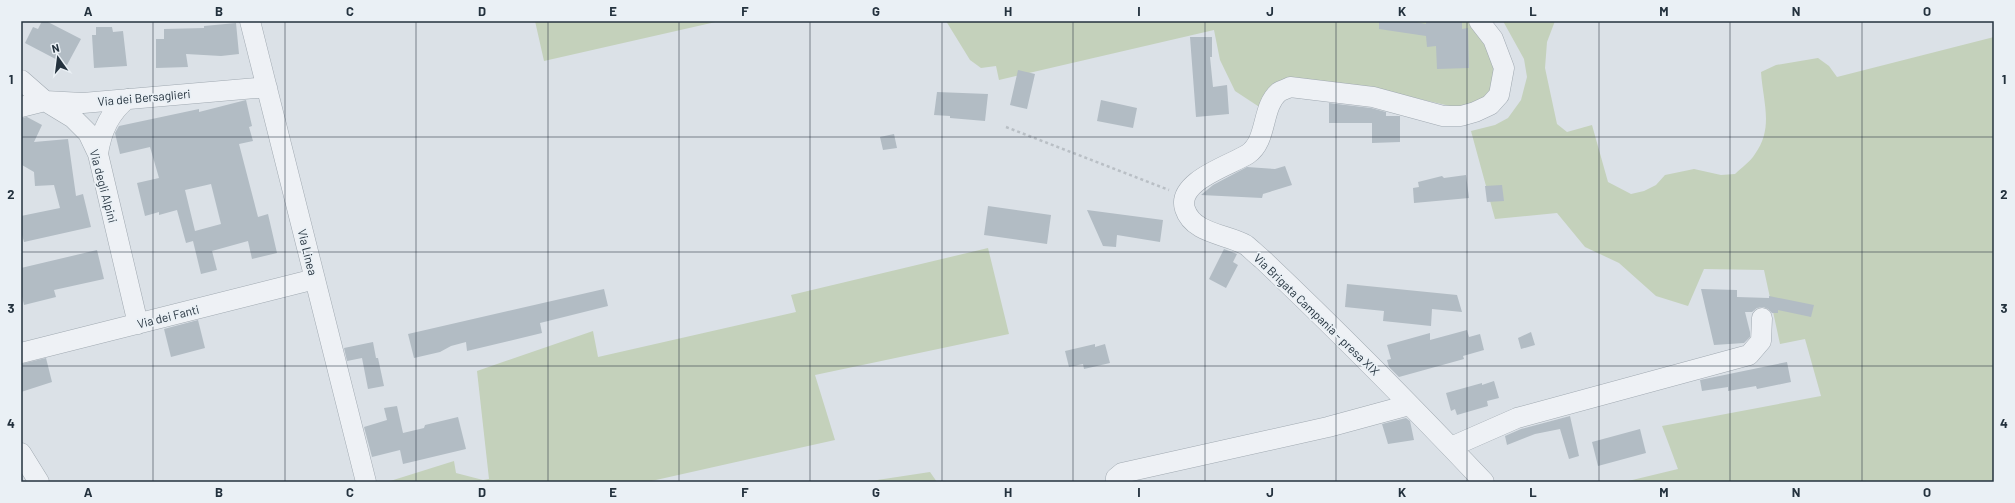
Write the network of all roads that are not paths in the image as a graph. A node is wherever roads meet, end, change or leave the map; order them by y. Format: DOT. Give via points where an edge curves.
graph roads {
  1 [pos="250,21"];
  2 [pos="1479,21"];
  3 [pos="21,80"];
  4 [pos="267,87"];
  5 [pos="127,99"];
  6 [pos="45,102"];
  7 [pos="21,107"];
  8 [pos="98,154"];
  9 [pos="315,279"];
  10 [pos="1762,318"];
  11 [pos="138,324"];
  12 [pos="21,353"];
  13 [pos="1409,405"];
  14 [pos="1451,447"];
  15 [pos="21,453"];
  16 [pos="39,482"];
  17 [pos="366,482"];
  18 [pos="1116,482"];
  19 [pos="1484,482"];
  1 -- 4 [label="street, Via Linea"];
  2 -- 13 [label="street, Via Brigata Campania - presa XIX" via="1493,39 1504,68 1499,95 1490,106 1461,116 1443,116 1373,97 1290,87 1279,93 1272,102 1259,140 1250,152 1189,187 1184,197 1185,209 1192,219 1202,228 1246,245 1294,289"];
  3 -- 6 [label="street, Via degli Alpini"];
  4 -- 5 [label="street, Via dei Bersaglieri"];
  4 -- 9 [label="street, Via Linea"];
  5 -- 6 [label="street, Via dei Bersaglieri" via="82,103"];
  5 -- 8 [label="street" via="109,118 100,138"];
  6 -- 7 [label="street, Via dei Bersaglieri"];
  6 -- 8 [label="street, Via degli Alpini" via="73,118 88,133"];
  8 -- 11 [label="street, Via degli Alpini"];
  9 -- 11 [label="street, Via dei Fanti"];
  9 -- 17 [label="street, Via Linea"];
  10 -- 14 [label="street" via="1761,341 1749,355 1517,418"];
  11 -- 12 [label="street, Via dei Fanti"];
  13 -- 14 [label="street, Via Brigata Campania - presa XIX"];
  13 -- 18 [label="street" via="1328,427 1122,474 1116,478"];
  14 -- 19 [label="street, Via Brigata Campania - presa XIX"];
  15 -- 16 [label="street"];
}
